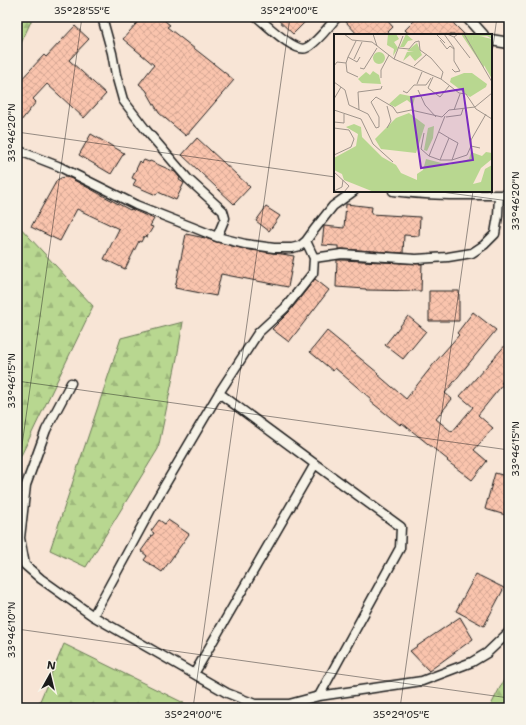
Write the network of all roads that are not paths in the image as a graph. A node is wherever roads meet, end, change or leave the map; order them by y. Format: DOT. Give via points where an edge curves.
graph roads {
  1 [pos="102,17"];
  2 [pos="257,17"];
  3 [pos="337,17"];
  4 [pos="466,17"];
  5 [pos="482,34"];
  6 [pos="492,40"];
  7 [pos="509,43"];
  8 [pos="17,150"];
  9 [pos="353,192"];
  10 [pos="406,192"];
  11 [pos="499,195"];
  12 [pos="509,195"];
  13 [pos="217,237"];
  14 [pos="306,242"];
  15 [pos="314,258"];
  16 [pos="71,383"];
  17 [pos="219,393"];
  18 [pos="315,464"];
  19 [pos="93,616"];
  20 [pos="509,632"];
  21 [pos="194,674"];
  22 [pos="319,696"];
  1 -- 13 [label="street" via="123,100 188,179 223,211 225,218"];
  2 -- 3 [label="street" via="288,43 301,49 316,41"];
  4 -- 5 [label="street"];
  6 -- 7 [label="street"];
  8 -- 13 [label="street" via="58,166 136,206"];
  9 -- 14 [label="street" via="333,206"];
  10 -- 11 [label="street"];
  11 -- 12 [label="street"];
  11 -- 15 [label="street" via="495,234 472,253 416,259 342,254"];
  13 -- 14 [label="street" via="274,248 292,248"];
  14 -- 15 [label="street"];
  15 -- 17 [label="street" via="313,273 285,308 258,333"];
  16 -- 19 [label="street" via="46,430 26,485 20,538 25,566"];
  17 -- 18 [label="street"];
  17 -- 19 [label="street" via="156,500"];
  18 -- 21 [label="street"];
  18 -- 22 [label="street" via="401,527 400,548"];
  19 -- 21 [label="street"];
  20 -- 22 [label="street" via="487,653 472,662 422,681"];
  21 -- 22 [label="street" via="227,693 255,704 289,704"];
}
